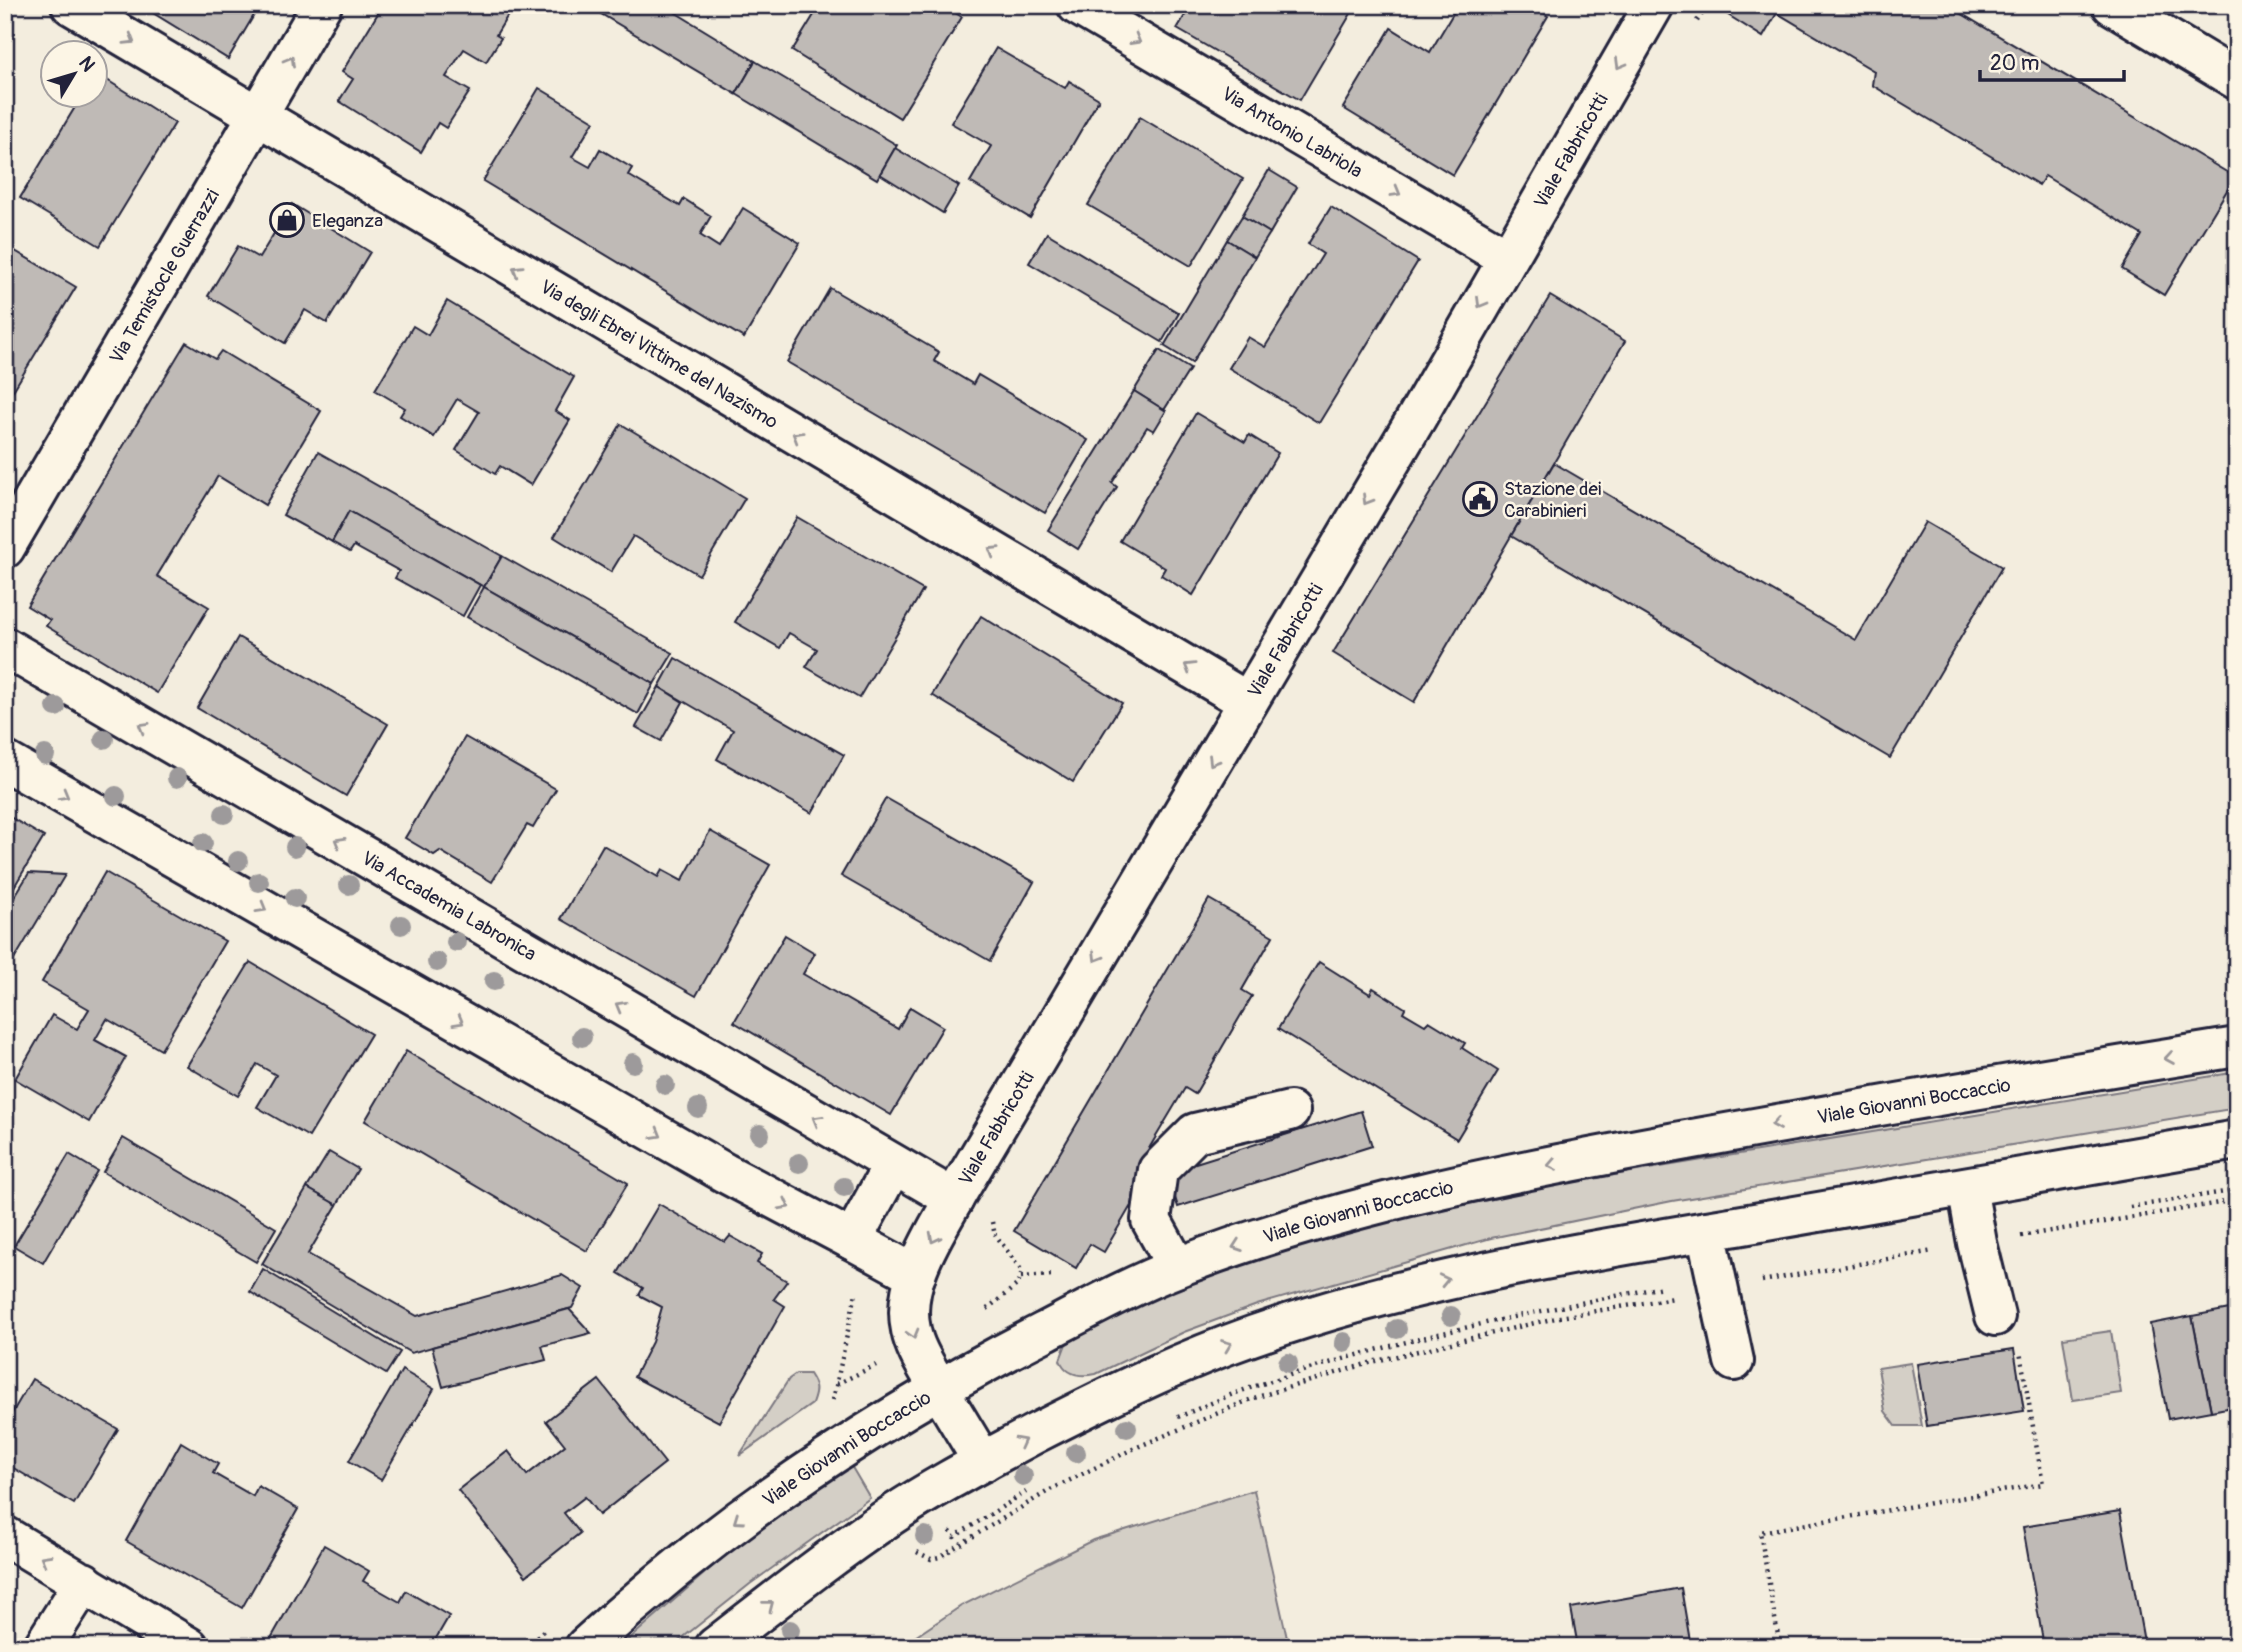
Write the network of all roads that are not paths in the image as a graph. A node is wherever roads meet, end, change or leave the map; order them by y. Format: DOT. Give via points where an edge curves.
graph roads {
  1 [pos="71,5"];
  2 [pos="322,5"];
  3 [pos="1077,5"];
  4 [pos="1654,5"];
  5 [pos="2112,5"];
  6 [pos="2161,18"];
  7 [pos="2237,80"];
  8 [pos="257,116"];
  9 [pos="1507,258"];
  10 [pos="5,548"];
  11 [pos="5,647"];
  12 [pos="1248,702"];
  13 [pos="5,761"];
  14 [pos="2237,1047"];
  15 [pos="1290,1111"];
  16 [pos="2237,1140"];
  17 [pos="893,1165"];
  18 [pos="1967,1187"];
  19 [pos="957,1195"];
  20 [pos="1706,1231"];
  21 [pos="852,1240"];
  22 [pos="1177,1267"];
  23 [pos="916,1275"];
  24 [pos="2006,1327"];
  25 [pos="1734,1360"];
  26 [pos="939,1389"];
  27 [pos="983,1462"];
  28 [pos="5,1536"];
  29 [pos="84,1582"];
  30 [pos="43,1647"];
  31 [pos="189,1647"];
  32 [pos="585,1647"];
  33 [pos="715,1647"];
  1 -- 8 [label="street, Via degli Ebrei Vittime del Nazismo, one-way"];
  8 -- 2 [label="street, Via Temistocle Guerrazzi, one-way"];
  3 -- 9 [label="street, Via Antonio Labriola, one-way"];
  4 -- 9 [label="street, Viale Fabbricotti, one-way"];
  5 -- 6 [label="street"];
  6 -- 7 [label="street"];
  8 -- 10 [label="street, Via Temistocle Guerrazzi"];
  12 -- 8 [label="street, Via degli Ebrei Vittime del Nazismo, one-way"];
  9 -- 12 [label="street, Viale Fabbricotti, one-way"];
  17 -- 11 [label="street, Via Accademia Labronica, one-way"];
  12 -- 19 [label="street, Viale Fabbricotti, one-way"];
  13 -- 21 [label="street, one-way" via="725,1173"];
  14 -- 22 [label="street, Viale Giovanni Boccaccio, one-way" via="1935,1095 1525,1170 1306,1223"];
  15 -- 22 [label="street" via="1195,1133 1158,1170 1151,1220"];
  16 -- 18 [label="street"];
  17 -- 19 [label="street, Via Accademia Labronica"];
  17 -- 21 [label="street"];
  18 -- 20 [label="street"];
  18 -- 24 [label="street" via="1977,1243"];
  19 -- 23 [label="street, Viale Fabbricotti, one-way"];
  20 -- 25 [label="street"];
  27 -- 20 [label="street, one-way" via="1167,1369 1313,1315 1476,1273"];
  21 -- 23 [label="street"];
  22 -- 26 [label="street, Viale Giovanni Boccaccio"];
  23 -- 26 [label="street, Viale Fabbricotti, one-way" via="911,1333"];
  26 -- 27 [label="street, Viale Fabbricotti"];
  26 -- 32 [label="street, Viale Giovanni Boccaccio, one-way" via="705,1544"];
  33 -- 27 [label="street, one-way" via="892,1515"];
  29 -- 28 [label="street, one-way"];
  29 -- 30 [label="street"];
  29 -- 31 [label="street"];
}
